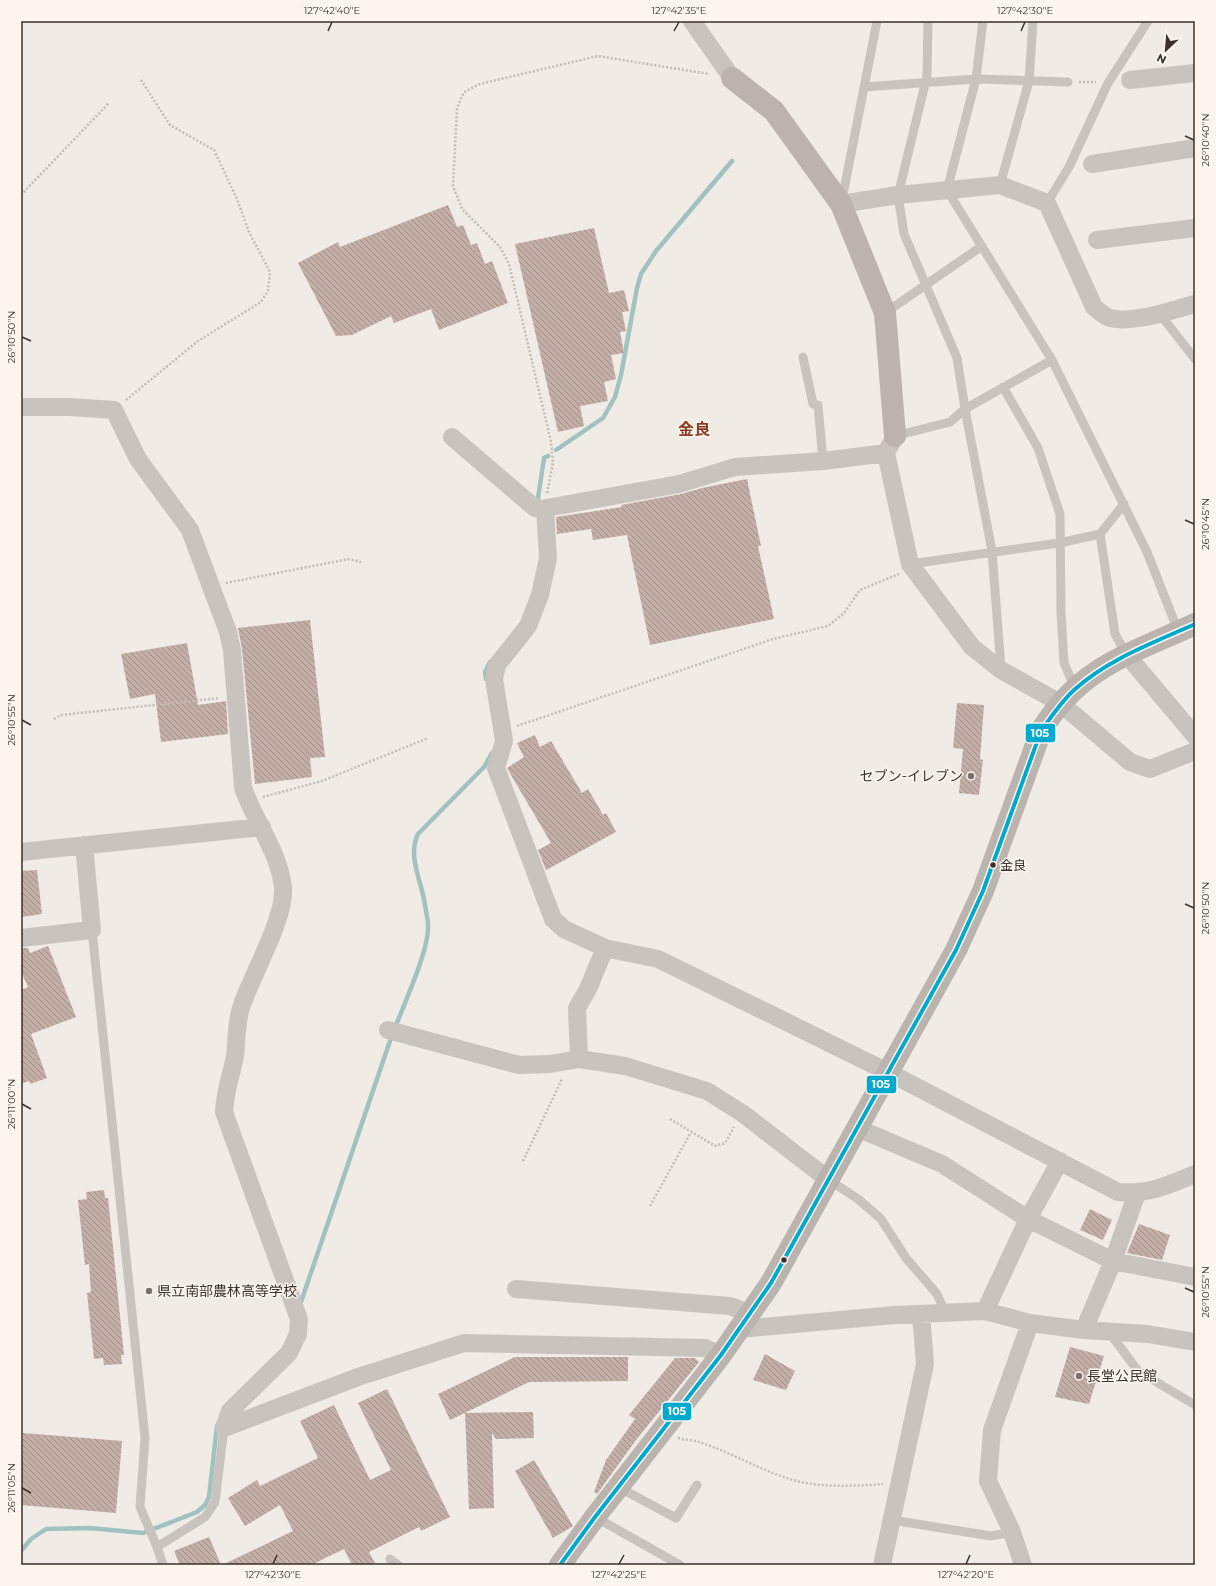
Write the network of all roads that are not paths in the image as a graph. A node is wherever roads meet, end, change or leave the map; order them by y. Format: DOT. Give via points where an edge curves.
graph roads {
  1 [pos="692,21"];
  2 [pos="877,21"];
  3 [pos="928,21"];
  4 [pos="982,21"];
  5 [pos="1033,21"];
  6 [pos="1148,21"];
  7 [pos="1195,74"];
  8 [pos="732,78"];
  9 [pos="976,79"];
  10 [pos="1130,80"];
  11 [pos="1029,81"];
  12 [pos="1068,82"];
  13 [pos="926,83"];
  14 [pos="864,87"];
  15 [pos="1195,148"];
  16 [pos="1092,164"];
  17 [pos="1000,185"];
  18 [pos="947,190"];
  19 [pos="898,195"];
  20 [pos="1047,203"];
  21 [pos="841,204"];
  22 [pos="1195,228"];
  23 [pos="1097,240"];
  24 [pos="982,246"];
  25 [pos="927,283"];
  26 [pos="1195,304"];
  27 [pos="885,313"];
  28 [pos="1159,313"];
  29 [pos="803,357"];
  30 [pos="1195,359"];
  31 [pos="1052,360"];
  32 [pos="1003,387"];
  33 [pos="21,407"];
  34 [pos="965,409"];
  35 [pos="452,437"];
  36 [pos="890,445"];
  37 [pos="823,461"];
  38 [pos="1124,504"];
  39 [pos="540,509"];
  40 [pos="1100,534"];
  41 [pos="1059,543"];
  42 [pos="992,551"];
  43 [pos="912,566"];
  44 [pos="1188,629"];
  45 [pos="1126,654"];
  46 [pos="1001,670"];
  47 [pos="1067,695"];
  48 [pos="1195,736"];
  49 [pos="1195,751"];
  50 [pos="262,827"];
  51 [pos="84,845"];
  52 [pos="21,852"];
  53 [pos="92,930"];
  54 [pos="21,938"];
  55 [pos="604,948"];
  56 [pos="395,1032"];
  57 [pos="575,1059"];
  58 [pos="888,1072"];
  59 [pos="858,1128"];
  60 [pos="1060,1162"];
  61 [pos="1195,1174"];
  62 [pos="829,1180"];
  63 [pos="1137,1193"];
  64 [pos="1028,1219"];
  65 [pos="1113,1261"];
  66 [pos="1195,1277"];
  67 [pos="516,1290"];
  68 [pos="985,1311"];
  69 [pos="945,1312"];
  70 [pos="921,1314"];
  71 [pos="746,1322"];
  72 [pos="1030,1323"];
  73 [pos="1084,1330"];
  74 [pos="1109,1332"];
  75 [pos="1195,1342"];
  76 [pos="721,1355"];
  77 [pos="1195,1405"];
  78 [pos="224,1428"];
  79 [pos="697,1485"];
  80 [pos="618,1487"];
  81 [pos="595,1517"];
  82 [pos="892,1520"];
  83 [pos="1012,1532"];
  84 [pos="157,1547"];
  85 [pos="390,1559"];
  86 [pos="163,1565"];
  87 [pos="398,1565"];
  88 [pos="560,1565"];
  89 [pos="680,1565"];
  90 [pos="882,1565"];
  91 [pos="1023,1565"];
  1 -- 8 [label="street"];
  2 -- 14 [label="lane"];
  3 -- 13 [label="lane"];
  4 -- 9 [label="lane"];
  5 -- 11 [label="lane"];
  6 -- 20 [label="lane" via="1108,83 1068,168"];
  7 -- 10 [label="street"];
  8 -- 21 [label="street" via="774,111"];
  9 -- 11 [label="lane"];
  9 -- 13 [label="lane"];
  9 -- 18 [label="lane"];
  11 -- 12 [label="lane"];
  11 -- 17 [label="lane"];
  13 -- 14 [label="lane"];
  13 -- 19 [label="lane"];
  14 -- 21 [label="lane"];
  15 -- 16 [label="street"];
  17 -- 18 [label="street"];
  17 -- 20 [label="street"];
  18 -- 19 [label="street"];
  18 -- 24 [label="lane"];
  19 -- 21 [label="street"];
  19 -- 25 [label="lane" via="904,234"];
  20 -- 28 [label="street" via="1094,308 1110,318"];
  21 -- 27 [label="street"];
  22 -- 23 [label="street"];
  24 -- 25 [label="lane"];
  24 -- 31 [label="lane"];
  25 -- 27 [label="lane"];
  25 -- 34 [label="lane" via="957,358"];
  26 -- 28 [label="street"];
  27 -- 36 [label="street"];
  28 -- 30 [label="lane"];
  29 -- 37 [label="lane" via="813,404 818,405"];
  31 -- 32 [label="lane"];
  31 -- 38 [label="lane"];
  32 -- 34 [label="lane"];
  32 -- 41 [label="lane" via="1038,448 1060,514"];
  33 -- 50 [label="street" via="114,410 138,459 190,530 228,632 232,650 243,787"];
  34 -- 36 [label="lane" via="950,422"];
  34 -- 42 [label="lane"];
  35 -- 39 [label="street"];
  36 -- 37 [label="street"];
  36 -- 43 [label="street"];
  37 -- 39 [label="street" via="735,467 679,484"];
  38 -- 40 [label="lane"];
  38 -- 44 [label="lane"];
  39 -- 55 [label="street" via="548,558 540,595 528,626 497,665 494,680 504,731 504,741 496,768 553,918 564,929"];
  40 -- 41 [label="lane"];
  40 -- 45 [label="lane" via="1114,634"];
  41 -- 42 [label="lane"];
  41 -- 47 [label="lane"];
  42 -- 43 [label="lane"];
  42 -- 46 [label="lane"];
  43 -- 46 [label="street" via="972,647"];
  44 -- 45 [label="street"];
  45 -- 47 [label="street" via="1094,672"];
  45 -- 48 [label="street"];
  46 -- 47 [label="street"];
  47 -- 49 [label="street" via="1130,762 1150,769"];
  47 -- 58 [label="street" via="1041,731 983,891 962,937"];
  50 -- 51 [label="street"];
  50 -- 78 [label="street" via="277,860 283,889 280,914 240,1009 235,1057 225,1093 224,1112 299,1319 298,1334 289,1353 230,1411"];
  51 -- 52 [label="street"];
  51 -- 53 [label="street"];
  53 -- 54 [label="street"];
  53 -- 84 [label="lane" via="145,1438 140,1506"];
  55 -- 57 [label="street" via="588,989 577,1008"];
  55 -- 58 [label="street" via="658,959"];
  56 -- 57 [label="street" via="519,1065 550,1064"];
  57 -- 62 [label="street" via="625,1066 707,1091 742,1113"];
  58 -- 59 [label="street"];
  58 -- 60 [label="street"];
  59 -- 62 [label="street"];
  59 -- 64 [label="street" via="942,1164"];
  60 -- 63 [label="street" via="1118,1192"];
  60 -- 64 [label="street"];
  61 -- 63 [label="street" via="1158,1189"];
  62 -- 69 [label="lane" via="858,1199 881,1220 906,1258 937,1294"];
  62 -- 71 [label="street"];
  63 -- 65 [label="street"];
  64 -- 65 [label="street"];
  64 -- 68 [label="street"];
  65 -- 66 [label="street"];
  65 -- 73 [label="street"];
  67 -- 71 [label="street" via="730,1306"];
  68 -- 69 [label="street"];
  68 -- 72 [label="street"];
  69 -- 70 [label="street"];
  70 -- 71 [label="street"];
  70 -- 82 [label="street" via="925,1364"];
  71 -- 76 [label="street"];
  72 -- 73 [label="street"];
  72 -- 83 [label="street" via="992,1430 988,1481"];
  73 -- 74 [label="street"];
  74 -- 75 [label="street" via="1148,1334"];
  74 -- 77 [label="lane" via="1138,1371"];
  76 -- 78 [label="street" via="705,1348 464,1343 358,1377"];
  76 -- 80 [label="street"];
  78 -- 84 [label="lane" via="215,1502 205,1517"];
  79 -- 80 [label="lane" via="676,1518"];
  80 -- 81 [label="street"];
  81 -- 88 [label="street"];
  81 -- 89 [label="lane"];
  82 -- 83 [label="lane" via="991,1536"];
  82 -- 90 [label="street"];
  83 -- 91 [label="street"];
  84 -- 86 [label="lane"];
  85 -- 87 [label="lane"];
}
